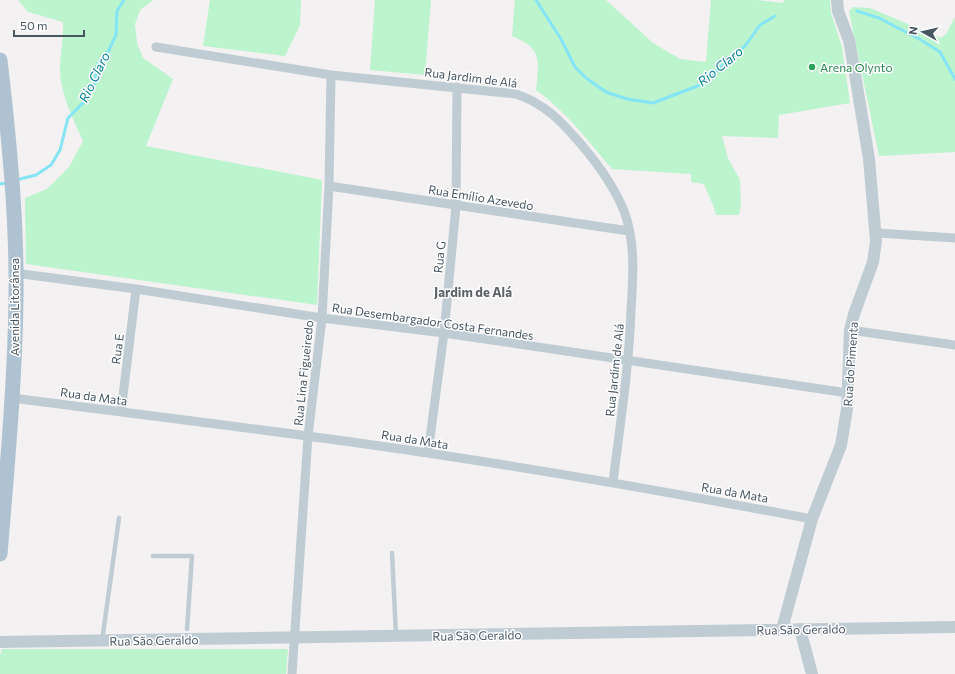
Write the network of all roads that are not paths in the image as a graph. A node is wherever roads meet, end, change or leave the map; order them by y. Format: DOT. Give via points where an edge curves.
graph roads {
  1 [pos="837,0"];
  2 [pos="156,47"];
  3 [pos="0,60"];
  4 [pos="331,75"];
  5 [pos="458,87"];
  6 [pos="329,186"];
  7 [pos="456,206"];
  8 [pos="629,231"];
  9 [pos="876,233"];
  10 [pos="955,238"];
  11 [pos="16,273"];
  12 [pos="136,289"];
  13 [pos="322,318"];
  14 [pos="850,330"];
  15 [pos="444,333"];
  16 [pos="955,345"];
  17 [pos="629,362"];
  18 [pos="848,393"];
  19 [pos="6,397"];
  20 [pos="121,412"];
  21 [pos="308,436"];
  22 [pos="428,453"];
  23 [pos="613,482"];
  24 [pos="119,518"];
  25 [pos="812,519"];
  26 [pos="392,553"];
  27 [pos="0,554"];
  28 [pos="153,556"];
  29 [pos="955,627"];
  30 [pos="782,629"];
  31 [pos="800,629"];
  32 [pos="186,634"];
  33 [pos="396,636"];
  34 [pos="103,637"];
  35 [pos="294,638"];
  36 [pos="0,642"];
  37 [pos="292,674"];
  38 [pos="812,674"];
  1 -- 9 [label="street, Rua do Pimenta" via="849,40 855,74 869,159"];
  2 -- 4 [label="street, Rua Jardim de Alá"];
  3 -- 11 [label="main road, Avenida Litorânea"];
  4 -- 5 [label="street, Rua Jardim de Alá"];
  4 -- 6 [label="street, Rua Lina Figueiredo"];
  5 -- 7 [label="street, Rua G"];
  5 -- 8 [label="street, Rua Jardim de Alá" via="516,94 542,105 556,116 603,172 624,212"];
  6 -- 7 [label="street, Rua Emílio Azevedo"];
  6 -- 13 [label="street, Rua Lina Figueiredo"];
  7 -- 8 [label="street, Rua Emílio Azevedo"];
  7 -- 15 [label="street, Rua G"];
  8 -- 17 [label="street, Rua Jardim de Alá" via="633,274"];
  9 -- 10 [label="street"];
  9 -- 14 [label="street, Rua do Pimenta" via="873,262"];
  11 -- 12 [label="street, Rua Desembargador Costa Fernandes"];
  11 -- 19 [label="main road, Avenida Litorânea"];
  12 -- 13 [label="street, Rua Desembargador Costa Fernandes"];
  12 -- 20 [label="street, Rua E"];
  13 -- 15 [label="street, Rua Desembargador Costa Fernandes"];
  13 -- 21 [label="street, Rua Lina Figueiredo"];
  14 -- 16 [label="street"];
  14 -- 18 [label="street, Rua do Pimenta"];
  15 -- 17 [label="street, Rua Desembargador Costa Fernandes"];
  15 -- 22 [label="street, Rua G"];
  17 -- 18 [label="street, Rua Desembargador Costa Fernandes"];
  17 -- 23 [label="street, Rua Jardim de Alá"];
  18 -- 25 [label="street, Rua do Pimenta" via="841,445"];
  19 -- 20 [label="street, Rua da Mata"];
  19 -- 27 [label="main road, Avenida Litorânea"];
  20 -- 21 [label="street, Rua da Mata"];
  21 -- 22 [label="street, Rua da Mata"];
  21 -- 35 [label="street, Rua Lina Figueiredo"];
  22 -- 23 [label="street, Rua da Mata"];
  23 -- 25 [label="street, Rua da Mata"];
  24 -- 34 [label="lane"];
  25 -- 30 [label="street, Rua do Pimenta"];
  26 -- 33 [label="lane"];
  28 -- 32 [label="lane" via="192,556"];
  29 -- 31 [label="street, Rua São Geraldo"];
  30 -- 31 [label="street, Rua São Geraldo"];
  30 -- 33 [label="street, Rua São Geraldo"];
  31 -- 38 [label="street"];
  32 -- 34 [label="street, Rua São Geraldo"];
  32 -- 35 [label="street, Rua São Geraldo"];
  33 -- 35 [label="street, Rua São Geraldo"];
  34 -- 36 [label="street, Rua São Geraldo"];
  35 -- 37 [label="street, Rua Lina Figueiredo"];
}
